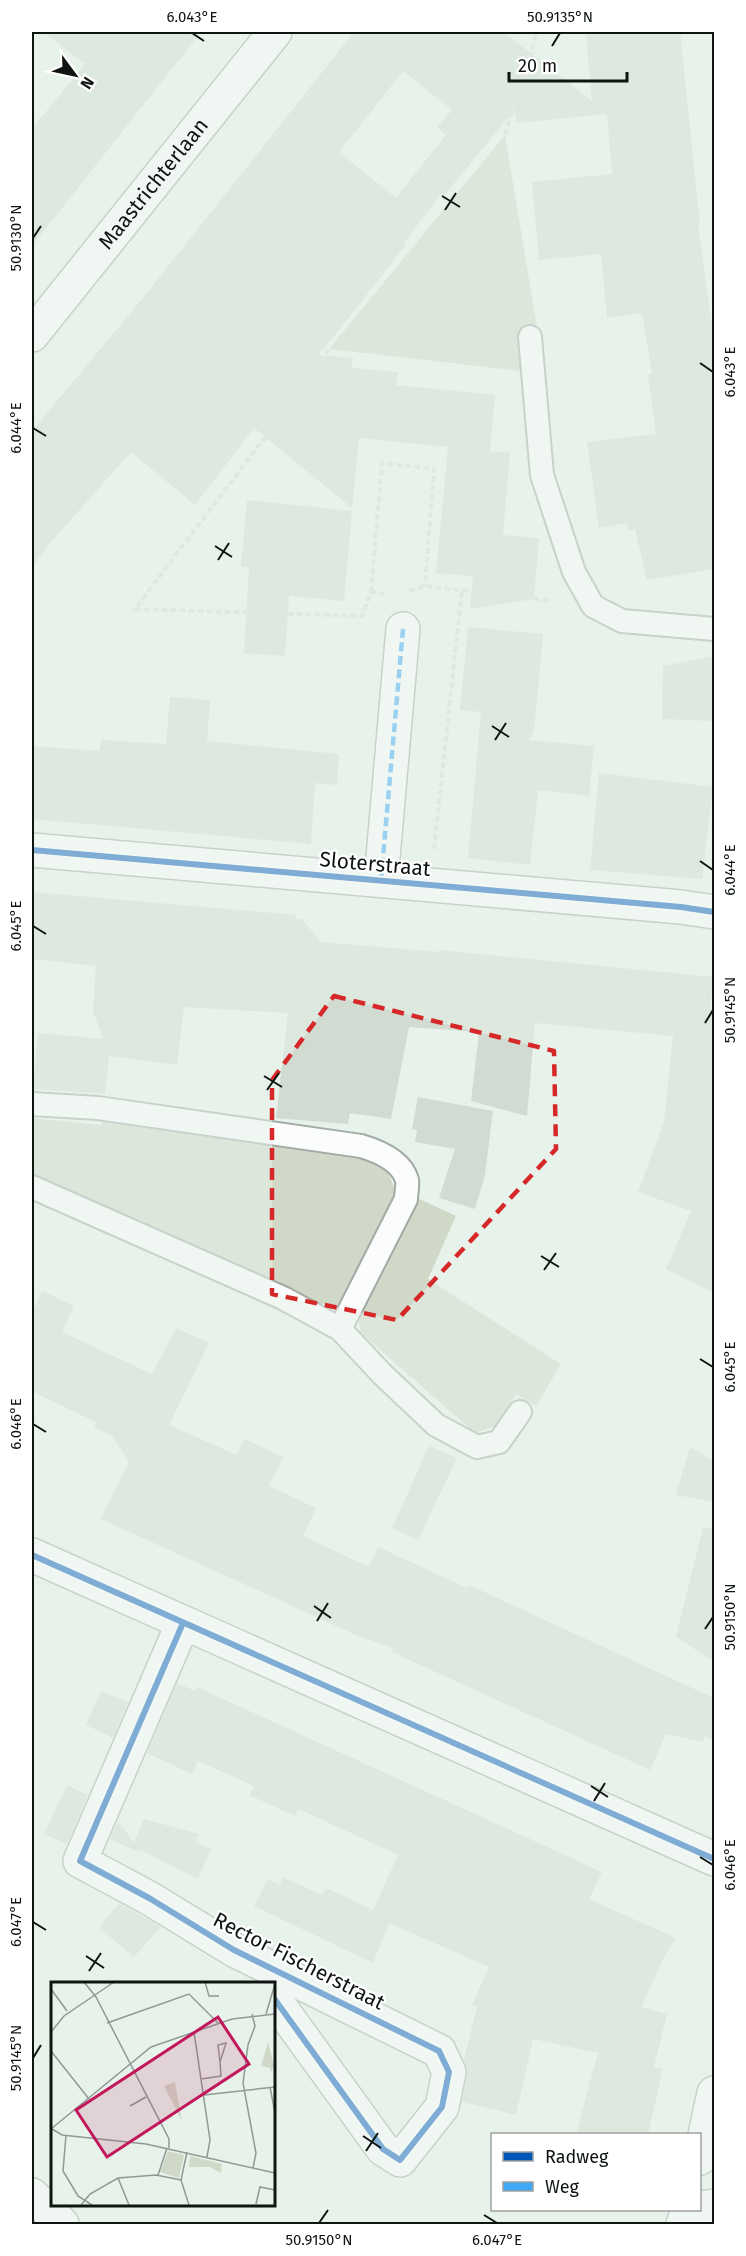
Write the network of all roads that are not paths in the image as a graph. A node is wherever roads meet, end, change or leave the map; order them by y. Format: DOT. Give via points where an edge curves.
graph roads {
  1 [pos="275,32"];
  2 [pos="32,335"];
  3 [pos="530,337"];
  4 [pos="714,628"];
  5 [pos="402,629"];
  6 [pos="32,850"];
  7 [pos="381,880"];
  8 [pos="714,912"];
  9 [pos="32,1104"];
  10 [pos="32,1187"];
  11 [pos="340,1329"];
  12 [pos="520,1412"];
  13 [pos="32,1555"];
  14 [pos="183,1623"];
  15 [pos="714,1859"];
  16 [pos="234,1950"];
  17 [pos="261,1982"];
  18 [pos="274,1998"];
  19 [pos="714,2093"];
  20 [pos="701,2149"];
  21 [pos="32,2195"];
  22 [pos="62,2224"];
  1 -- 2 [label="street, Maastrichterlaan"];
  3 -- 4 [label="lane" via="542,475 574,572 593,606 622,621"];
  5 -- 7 [label="street, Sloterstraat"];
  6 -- 7 [label="street, Sloterstraat"];
  7 -- 8 [label="street, Sloterstraat"];
  9 -- 11 [label="lane" via="98,1108 361,1146 396,1163 407,1180 406,1199"];
  10 -- 11 [label="lane" via="283,1298"];
  11 -- 12 [label="lane" via="436,1425 477,1448 499,1442"];
  13 -- 14 [label="street"];
  14 -- 15 [label="street"];
  14 -- 16 [label="street, Rector Fischerstraat" via="80,1861"];
  16 -- 17 [label="street, Rector Fischerstraat"];
  16 -- 18 [label="street, Rector Fischerstraat" via="439,2051 449,2072 442,2108 400,2160 383,2149"];
  19 -- 20 [label="street"];
  21 -- 22 [label="street"];
}
